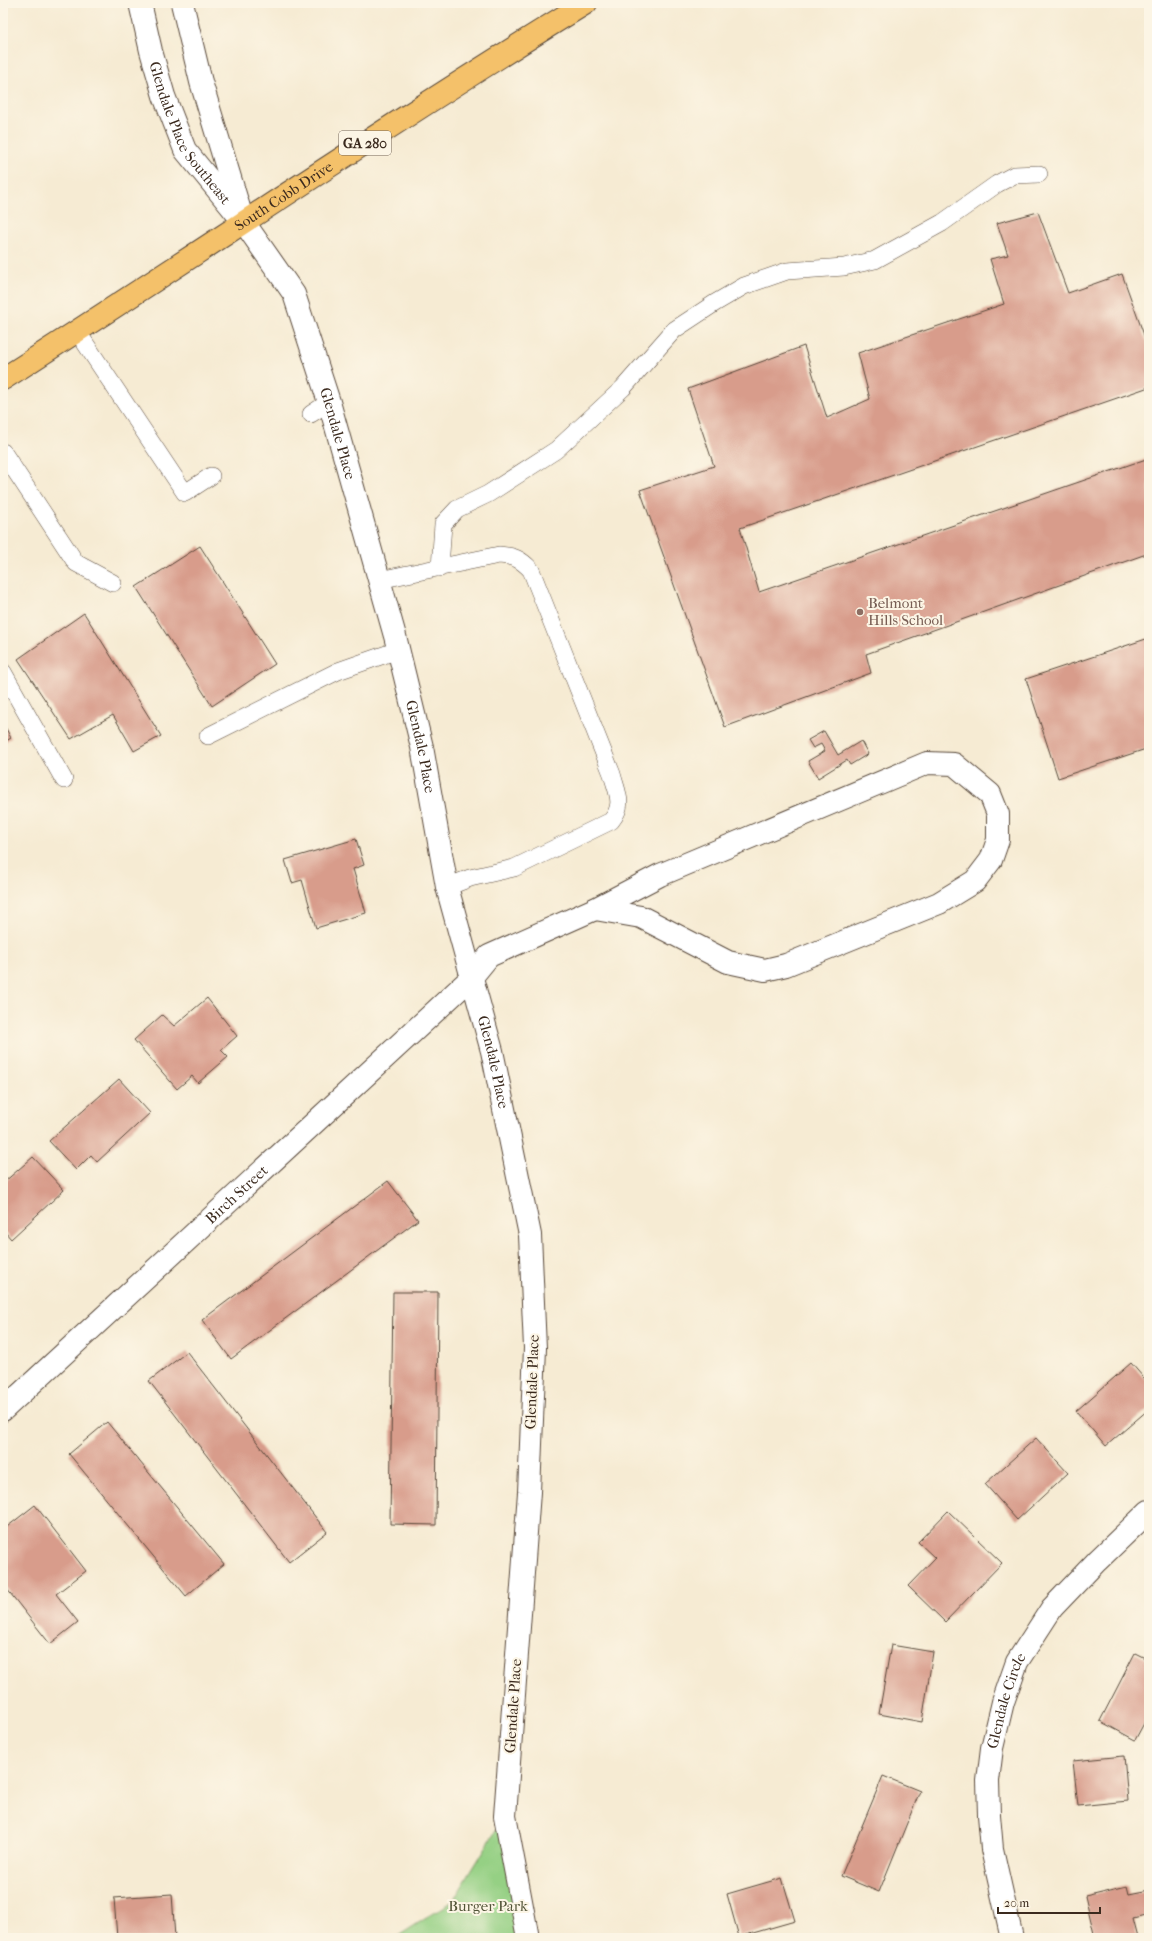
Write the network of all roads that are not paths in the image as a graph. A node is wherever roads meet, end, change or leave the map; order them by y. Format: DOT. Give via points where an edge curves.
graph roads {
  1 [pos="140,3"];
  2 [pos="182,3"];
  3 [pos="586,3"];
  4 [pos="1039,174"];
  5 [pos="244,222"];
  6 [pos="77,331"];
  7 [pos="3,379"];
  8 [pos="329,402"];
  9 [pos="311,414"];
  10 [pos="3,452"];
  11 [pos="211,476"];
  12 [pos="440,568"];
  13 [pos="379,580"];
  14 [pos="113,583"];
  15 [pos="398,650"];
  16 [pos="3,672"];
  17 [pos="208,736"];
  18 [pos="64,780"];
  19 [pos="447,887"];
  20 [pos="595,909"];
  21 [pos="471,978"];
  22 [pos="3,1410"];
  23 [pos="1149,1511"];
  24 [pos="528,1938"];
  25 [pos="1012,1938"];
  1 -- 5 [label="street, Glendale Place Southeast" via="155,66 185,150"];
  2 -- 5 [label="street, Glendale Place Southeast" via="201,82"];
  3 -- 5 [label="main road, South Cobb Drive / GA 280" via="486,64"];
  4 -- 12 [label="lane" via="1014,175 942,223 875,260 844,267 787,271 744,286 715,303 674,330 623,388 556,450 488,494 457,509 443,524"];
  5 -- 6 [label="main road, South Cobb Drive / GA 280"];
  5 -- 8 [label="street, Glendale Place" via="294,294"];
  6 -- 7 [label="main road, South Cobb Drive / GA 280"];
  6 -- 11 [label="lane" via="185,493"];
  8 -- 9 [label="lane"];
  8 -- 13 [label="street, Glendale Place"];
  10 -- 14 [label="lane" via="76,563"];
  12 -- 13 [label="lane"];
  12 -- 19 [label="lane" via="499,555 523,560 531,570 612,774 620,805 611,821 514,868 470,878"];
  13 -- 15 [label="street, Glendale Place"];
  15 -- 17 [label="lane" via="338,671"];
  15 -- 19 [label="street, Glendale Place" via="422,747"];
  16 -- 18 [label="lane"];
  19 -- 21 [label="street, Glendale Place"];
  20 -- 20 [label="street, Birch Street" via="660,875 927,763 954,764 990,794 998,814 998,840 991,860 975,881 939,903 786,965 765,970 728,962 641,917"];
  20 -- 21 [label="street, Birch Street" via="489,956"];
  21 -- 22 [label="street, Birch Street"];
  21 -- 24 [label="street, Glendale Place" via="492,1052 530,1235 535,1348 529,1492 505,1816"];
  23 -- 25 [label="street, Glendale Circle" via="1052,1608 1017,1662 1003,1702 992,1748 988,1781 989,1815 993,1856"];
}
